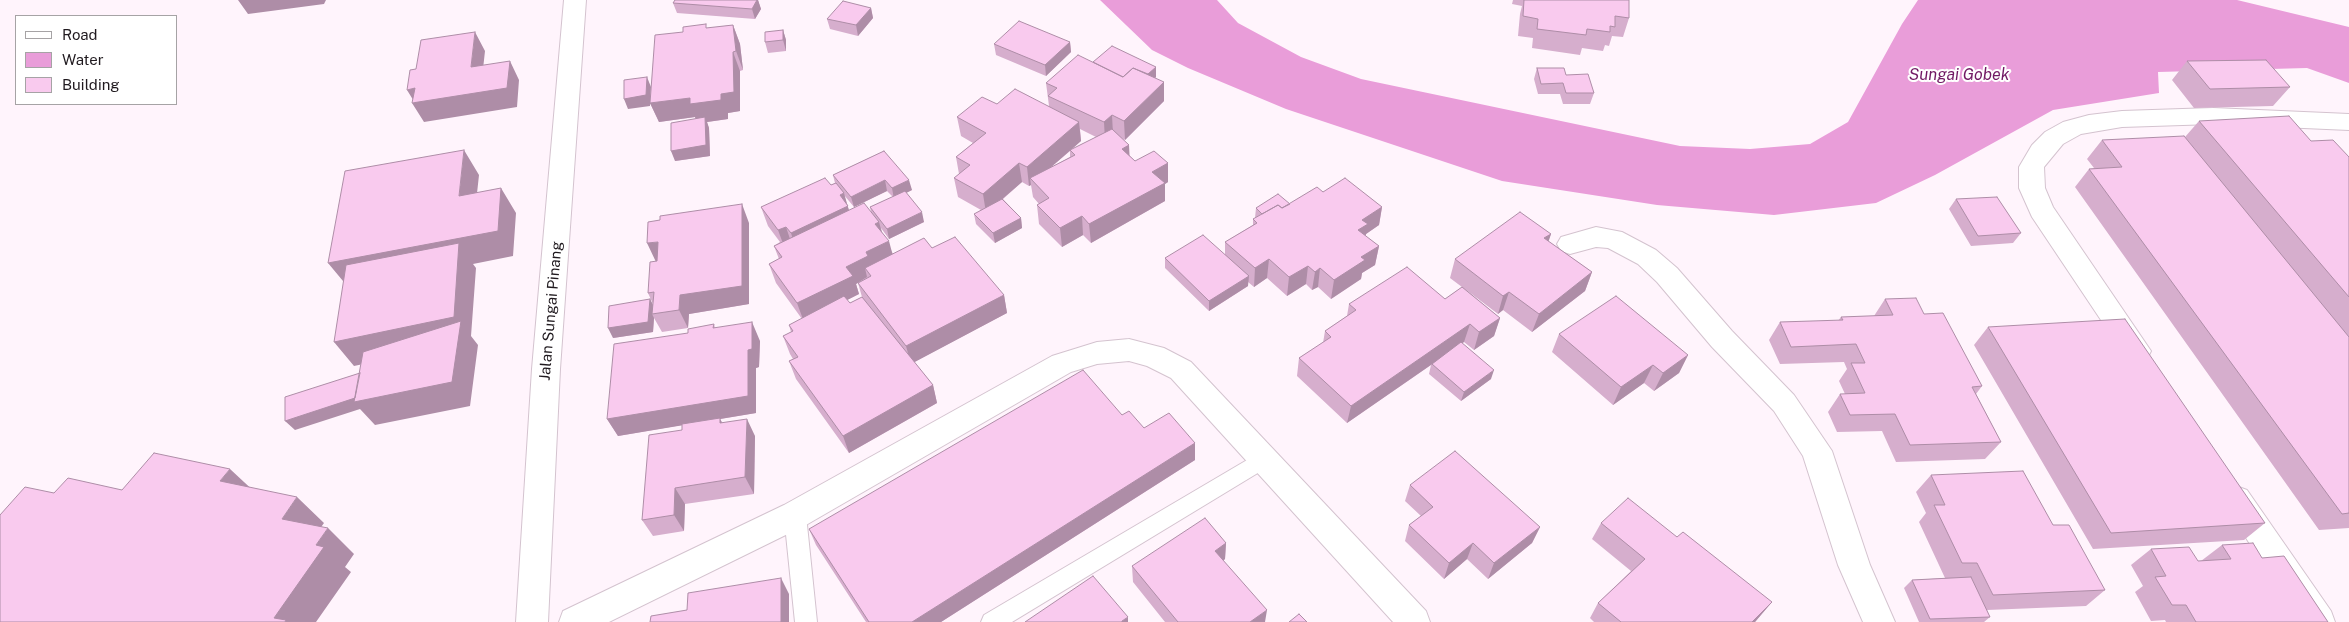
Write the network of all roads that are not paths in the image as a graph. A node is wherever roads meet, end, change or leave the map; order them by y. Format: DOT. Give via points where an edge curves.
graph roads {
  1 [pos="575,0"];
  2 [pos="2302,119"];
  3 [pos="2349,122"];
  4 [pos="2325,145"];
  5 [pos="1570,244"];
  6 [pos="2148,367"];
  7 [pos="1264,459"];
  8 [pos="2220,474"];
  9 [pos="795,515"];
  10 [pos="614,612"];
  11 [pos="532,622"];
  12 [pos="575,622"];
  13 [pos="806,622"];
  14 [pos="992,622"];
  15 [pos="1414,622"];
  16 [pos="1879,622"];
  17 [pos="2319,622"];
  1 -- 11 [label="street, Jalan Sungai Pinang" via="546,369"];
  2 -- 3 [label="street"];
  2 -- 4 [label="street"];
  2 -- 6 [label="street" via="2158,117 2090,123 2054,138 2041,151 2031,168 2032,188 2042,210"];
  5 -- 16 [label="street" via="1596,237 1613,239 1647,257 1784,403 1817,451 1854,565"];
  7 -- 9 [label="street" via="1181,370 1154,356 1129,350 1097,353 1062,364"];
  7 -- 14 [label="lane"];
  7 -- 15 [label="street"];
  8 -- 17 [label="street"];
  9 -- 10 [label="street"];
  9 -- 13 [label="lane"];
  10 -- 12 [label="street"];
}
